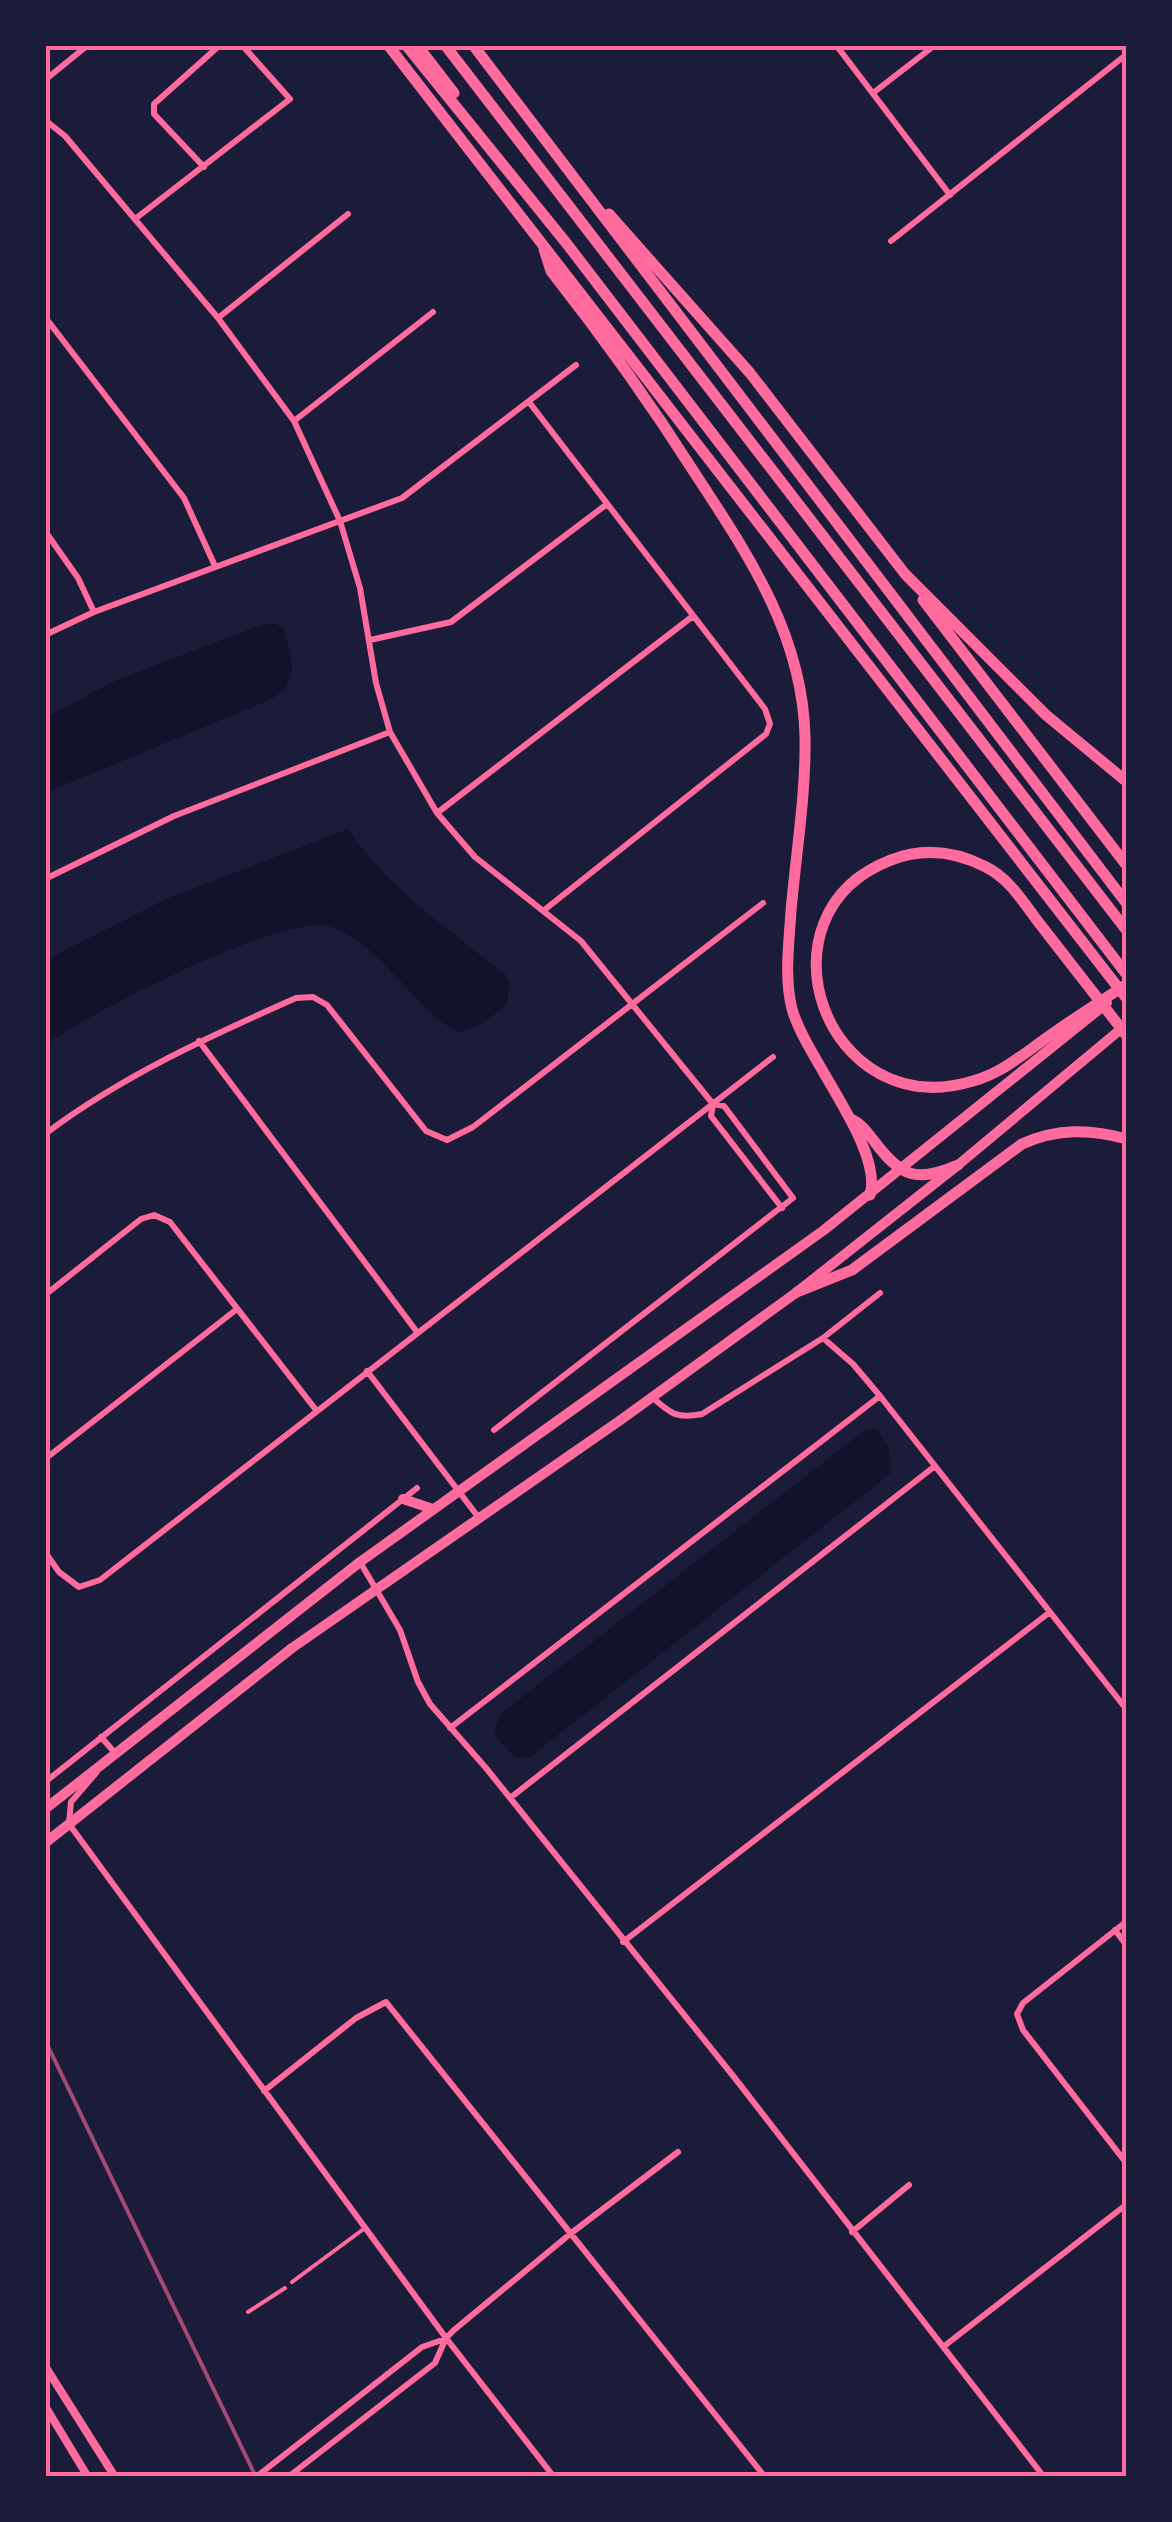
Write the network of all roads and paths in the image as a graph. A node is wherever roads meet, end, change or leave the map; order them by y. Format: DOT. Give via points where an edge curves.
graph roads {
  1 [pos="88,45"];
  2 [pos="220,45"];
  3 [pos="242,45"];
  4 [pos="388,45"];
  5 [pos="406,45"];
  6 [pos="417,45"];
  7 [pos="445,45"];
  8 [pos="472,45"];
  9 [pos="836,45"];
  10 [pos="935,45"];
  11 [pos="1127,54"];
  12 [pos="45,80"];
  13 [pos="873,93"];
  14 [pos="45,120"];
  15 [pos="562,164"];
  16 [pos="204,166"];
  17 [pos="950,195"];
  18 [pos="348,214"];
  19 [pos="135,219"];
  20 [pos="539,236"];
  21 [pos="891,241"];
  22 [pos="567,244"];
  23 [pos="433,312"];
  24 [pos="45,317"];
  25 [pos="218,318"];
  26 [pos="576,365"];
  27 [pos="529,402"];
  28 [pos="294,421"];
  29 [pos="606,504"];
  30 [pos="340,521"];
  31 [pos="45,530"];
  32 [pos="215,566"];
  33 [pos="906,574"];
  34 [pos="94,612"];
  35 [pos="693,616"];
  36 [pos="45,635"];
  37 [pos="370,640"];
  38 [pos="390,732"];
  39 [pos="1127,782"];
  40 [pos="437,813"];
  41 [pos="1127,866"];
  42 [pos="45,878"];
  43 [pos="763,903"];
  44 [pos="1127,904"];
  45 [pos="544,910"];
  46 [pos="1127,930"];
  47 [pos="1127,974"];
  48 [pos="1127,985"];
  49 [pos="1127,999"];
  50 [pos="633,1004"];
  51 [pos="1127,1024"];
  52 [pos="1127,1036"];
  53 [pos="199,1041"];
  54 [pos="773,1057"];
  55 [pos="713,1104"];
  56 [pos="851,1119"];
  57 [pos="45,1134"];
  58 [pos="1127,1139"];
  59 [pos="958,1165"];
  60 [pos="901,1170"];
  61 [pos="870,1195"];
  62 [pos="782,1208"];
  63 [pos="797,1292"];
  64 [pos="880,1293"];
  65 [pos="45,1296"];
  66 [pos="236,1309"];
  67 [pos="417,1332"];
  68 [pos="824,1338"];
  69 [pos="367,1371"];
  70 [pos="880,1396"];
  71 [pos="653,1398"];
  72 [pos="316,1410"];
  73 [pos="494,1430"];
  74 [pos="45,1459"];
  75 [pos="935,1466"];
  76 [pos="417,1488"];
  77 [pos="458,1490"];
  78 [pos="403,1500"];
  79 [pos="433,1509"];
  80 [pos="480,1518"];
  81 [pos="45,1552"];
  82 [pos="360,1562"];
  83 [pos="377,1588"];
  84 [pos="1050,1612"];
  85 [pos="1127,1710"];
  86 [pos="450,1728"];
  87 [pos="102,1737"];
  88 [pos="112,1757"];
  89 [pos="45,1782"];
  90 [pos="510,1798"];
  91 [pos="45,1809"];
  92 [pos="69,1824"];
  93 [pos="45,1843"];
  94 [pos="1127,1921"];
  95 [pos="1115,1930"];
  96 [pos="624,1942"];
  97 [pos="1127,1946"];
  98 [pos="264,2090"];
  99 [pos="678,2152"];
  100 [pos="1127,2164"];
  101 [pos="909,2186"];
  102 [pos="1127,2204"];
  103 [pos="365,2228"];
  104 [pos="852,2232"];
  105 [pos="570,2234"];
  106 [pos="292,2282"];
  107 [pos="285,2288"];
  108 [pos="248,2312"];
  109 [pos="446,2338"];
  110 [pos="944,2347"];
  111 [pos="45,2366"];
  112 [pos="45,2406"];
  113 [pos="88,2477"];
  114 [pos="115,2477"];
  115 [pos="256,2477"];
  116 [pos="288,2477"];
  117 [pos="554,2477"];
  118 [pos="766,2477"];
  119 [pos="908,2477"];
  120 [pos="930,2477"];
  121 [pos="1044,2477"];
  1 -- 12 [label="street"];
  2 -- 16 [label="street" via="154,104 154,114"];
  3 -- 16 [label="street" via="290,99"];
  4 -- 20 [label="highway"];
  5 -- 22 [label="highway"];
  6 -- 22 [label="highway"];
  7 -- 46 [label="highway"];
  8 -- 15 [label="highway"];
  9 -- 13 [label="street"];
  10 -- 13 [label="street"];
  11 -- 17 [label="street"];
  13 -- 17 [label="street"];
  14 -- 19 [label="street"];
  15 -- 33 [label="highway" via="750,373"];
  15 -- 44 [label="highway"];
  16 -- 19 [label="street"];
  17 -- 21 [label="street"];
  18 -- 25 [label="street"];
  19 -- 25 [label="street"];
  20 -- 49 [label="highway"];
  20 -- 56 [label="highway" via="551,271 640,388 756,565 785,633 805,733 788,992 806,1044"];
  22 -- 47 [label="highway"];
  23 -- 28 [label="street"];
  24 -- 32 [label="street" via="184,498"];
  25 -- 28 [label="street"];
  26 -- 27 [label="street"];
  27 -- 29 [label="street"];
  27 -- 30 [label="street" via="402,498"];
  28 -- 30 [label="street"];
  29 -- 35 [label="street"];
  29 -- 37 [label="street" via="451,622"];
  30 -- 32 [label="street"];
  30 -- 37 [label="street"];
  31 -- 34 [label="street"];
  32 -- 34 [label="street"];
  33 -- 39 [label="highway" via="1046,715"];
  33 -- 41 [label="highway"];
  34 -- 36 [label="street"];
  35 -- 40 [label="street"];
  35 -- 45 [label="street" via="765,709 766,734"];
  37 -- 38 [label="street"];
  38 -- 40 [label="street"];
  38 -- 42 [label="street" via="174,816"];
  40 -- 45 [label="street" via="475,857"];
  43 -- 50 [label="street"];
  45 -- 50 [label="street" via="581,941"];
  48 -- 52 [label="highway" via="997,1072 923,1088 872,1070 843,1045 823,1009 816,962 822,930 852,884 886,862 956,854 997,874 1019,895 1077,972"];
  48 -- 60 [label="main road"];
  50 -- 53 [label="street" via="447,1140 426,1131 313,997 296,998"];
  50 -- 55 [label="street"];
  51 -- 59 [label="main road"];
  53 -- 57 [label="street"];
  53 -- 67 [label="street"];
  54 -- 55 [label="street"];
  55 -- 62 [label="street" via="711,1116"];
  55 -- 62 [label="street" via="724,1106 793,1198"];
  55 -- 67 [label="street"];
  56 -- 60 [label="highway"];
  56 -- 61 [label="highway" via="870,1167"];
  58 -- 63 [label="highway" via="1070,1131 1022,1144 852,1270"];
  59 -- 60 [label="highway" via="920,1176"];
  59 -- 63 [label="main road"];
  60 -- 61 [label="main road"];
  61 -- 77 [label="main road"];
  62 -- 73 [label="street"];
  63 -- 71 [label="main road"];
  64 -- 68 [label="street"];
  65 -- 66 [label="street" via="154,1215 170,1222"];
  66 -- 72 [label="street"];
  66 -- 74 [label="street"];
  67 -- 69 [label="street"];
  68 -- 70 [label="street"];
  68 -- 71 [label="street" via="702,1414 673,1416"];
  69 -- 72 [label="street"];
  69 -- 77 [label="street"];
  70 -- 75 [label="street"];
  70 -- 86 [label="street"];
  71 -- 80 [label="main road"];
  72 -- 81 [label="street" via="100,1580 79,1586"];
  75 -- 84 [label="street"];
  75 -- 90 [label="street"];
  76 -- 78 [label="street"];
  77 -- 79 [label="main road"];
  77 -- 80 [label="street"];
  78 -- 79 [label="main road"];
  78 -- 87 [label="street"];
  79 -- 82 [label="main road"];
  80 -- 83 [label="main road"];
  82 -- 83 [label="street"];
  82 -- 88 [label="main road"];
  83 -- 86 [label="street" via="423,1694"];
  83 -- 92 [label="main road"];
  84 -- 85 [label="street"];
  84 -- 96 [label="street"];
  86 -- 90 [label="street"];
  87 -- 88 [label="street"];
  87 -- 89 [label="street"];
  88 -- 91 [label="main road"];
  88 -- 92 [label="street" via="71,1802"];
  90 -- 96 [label="street"];
  92 -- 93 [label="main road"];
  92 -- 98 [label="street"];
  94 -- 95 [label="street"];
  95 -- 97 [label="street"];
  95 -- 100 [label="street" via="1022,2003 1017,2014 1022,2030"];
  96 -- 104 [label="street"];
  98 -- 103 [label="street"];
  98 -- 105 [label="street" via="386,2002"];
  99 -- 105 [label="street"];
  101 -- 104 [label="street"];
  102 -- 110 [label="street"];
  103 -- 106 [label="lane"];
  103 -- 109 [label="street"];
  104 -- 110 [label="street"];
  105 -- 109 [label="street"];
  105 -- 118 [label="street"];
  107 -- 108 [label="lane"];
  109 -- 115 [label="street" via="422,2347"];
  109 -- 116 [label="street" via="435,2363"];
  109 -- 117 [label="street"];
  110 -- 121 [label="street"];
  111 -- 114 [label="street"];
  112 -- 113 [label="street"];
  119 -- 120 [label="street"];
}
